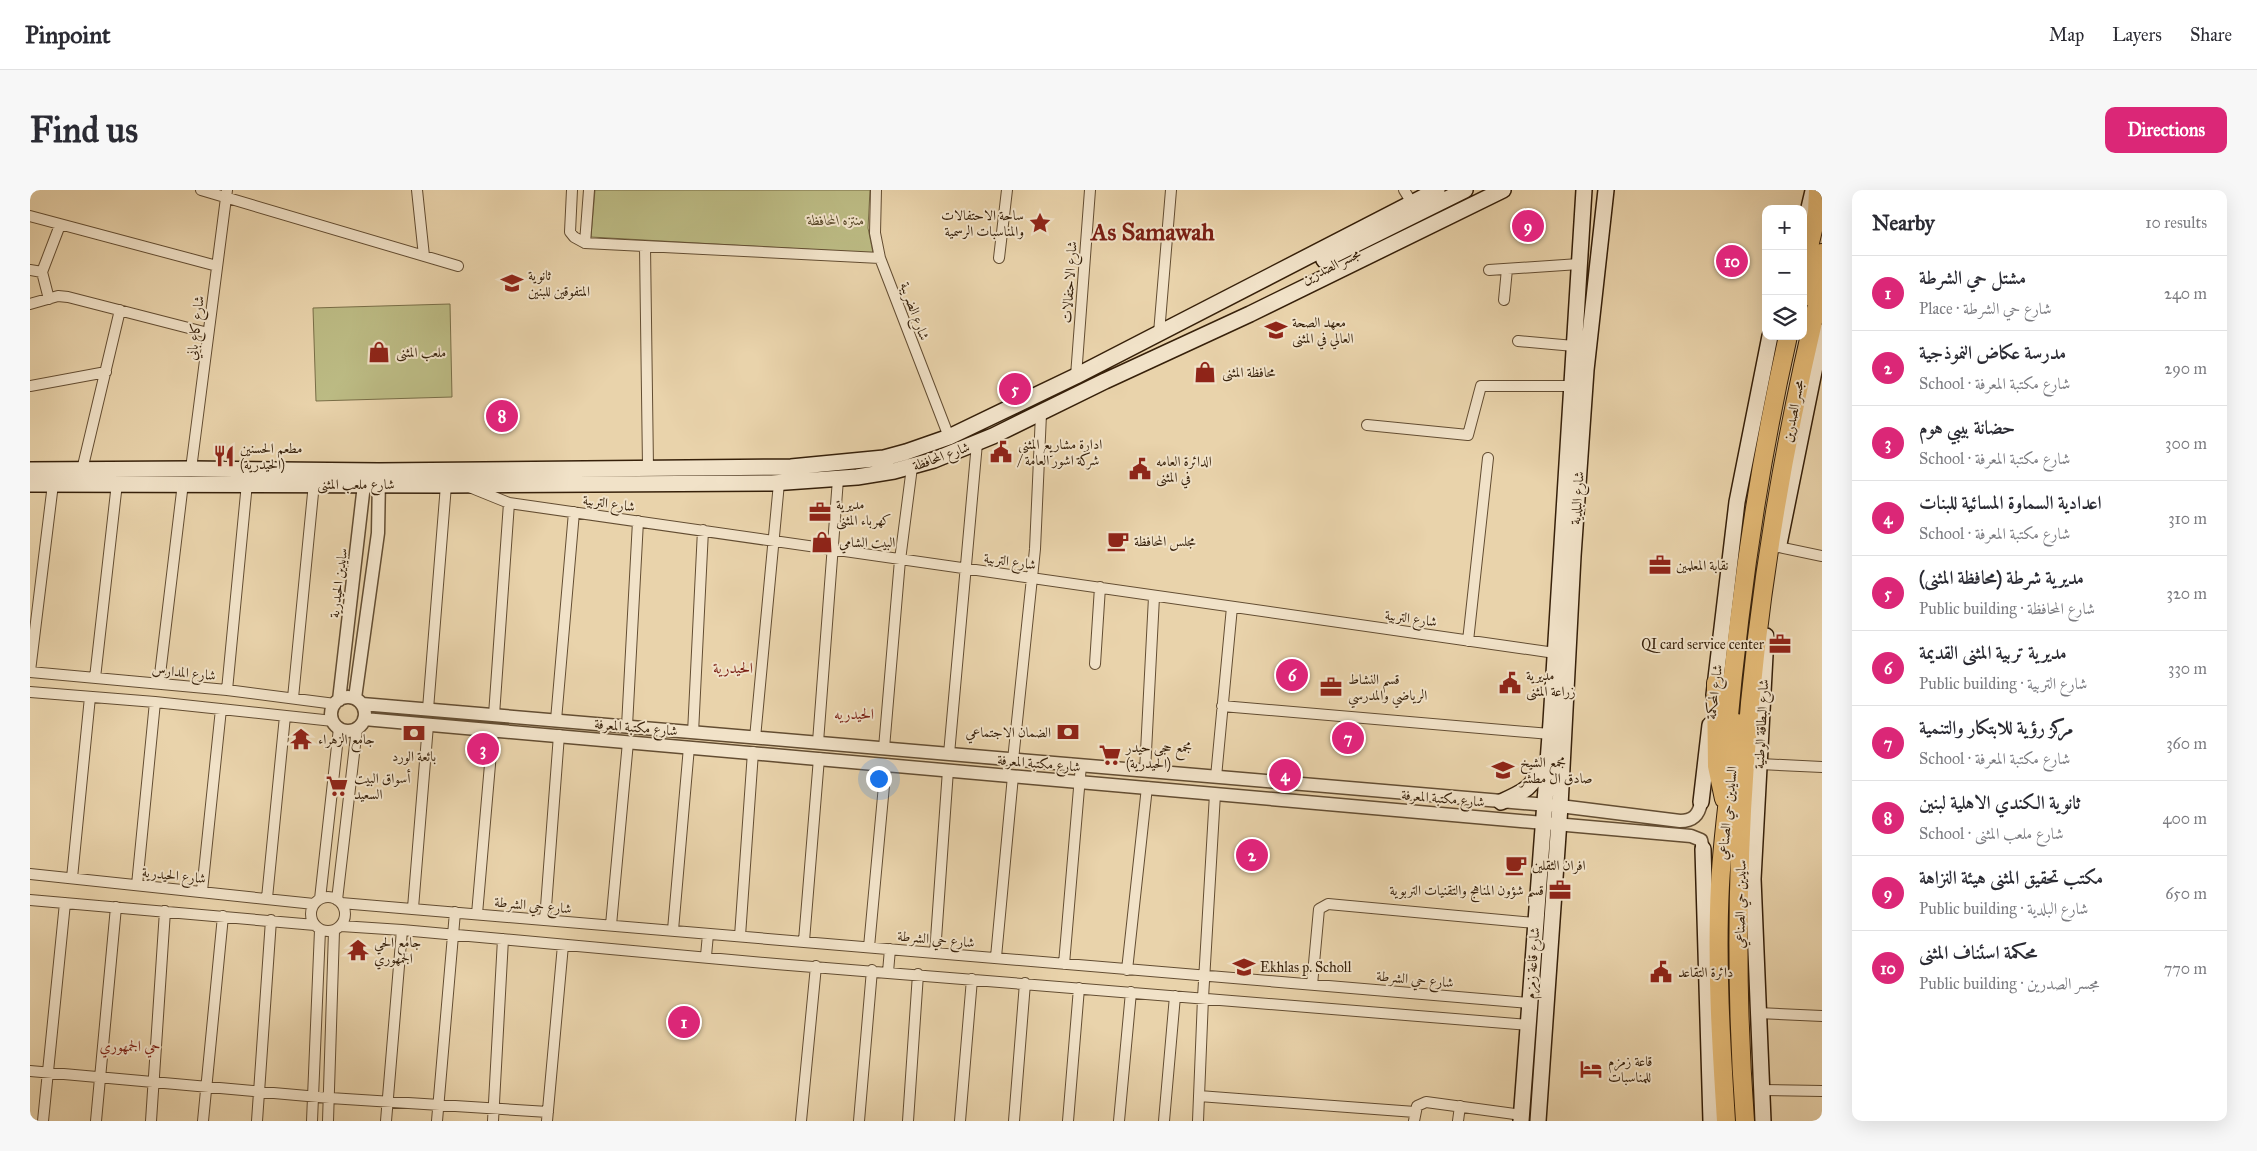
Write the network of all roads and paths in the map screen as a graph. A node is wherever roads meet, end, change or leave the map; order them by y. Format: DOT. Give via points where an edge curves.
graph roads {
  1 [pos="202,190"];
  2 [pos="417,190"];
  3 [pos="572,190"];
  4 [pos="589,190"];
  5 [pos="876,190"];
  6 [pos="1007,190"];
  7 [pos="1090,190"];
  8 [pos="1171,190"];
  9 [pos="1437,190"];
  10 [pos="1465,190"];
  11 [pos="1484,190"];
  12 [pos="1503,190"];
  13 [pos="1606,190"];
  14 [pos="1805,190"];
  15 [pos="1813,190"];
  16 [pos="1818,190"];
  17 [pos="226,193"];
  18 [pos="1585,194"];
  19 [pos="1408,196"];
  20 [pos="1803,205"];
  21 [pos="30,216"];
  22 [pos="1807,216"];
  23 [pos="60,225"];
  24 [pos="585,243"];
  25 [pos="645,247"];
  26 [pos="1822,254"];
  27 [pos="1807,255"];
  28 [pos="424,256"];
  29 [pos="880,258"];
  30 [pos="999,258"];
  31 [pos="1579,264"];
  32 [pos="216,266"];
  33 [pos="458,266"];
  34 [pos="1507,269"];
  35 [pos="30,270"];
  36 [pos="1489,270"];
  37 [pos="42,272"];
  38 [pos="1822,284"];
  39 [pos="1594,289"];
  40 [pos="49,299"];
  41 [pos="1504,300"];
  42 [pos="30,304"];
  43 [pos="120,310"];
  44 [pos="1807,312"];
  45 [pos="1220,316"];
  46 [pos="1164,330"];
  47 [pos="208,332"];
  48 [pos="1821,338"];
  49 [pos="1769,340"];
  50 [pos="1778,340"];
  51 [pos="1787,340"];
  52 [pos="1800,340"];
  53 [pos="1518,341"];
  54 [pos="1179,346"];
  55 [pos="1574,346"];
  56 [pos="106,372"];
  57 [pos="1076,376"];
  58 [pos="30,386"];
  59 [pos="1571,386"];
  60 [pos="1041,414"];
  61 [pos="1367,424"];
  62 [pos="950,437"];
  63 [pos="977,443"];
  64 [pos="1488,458"];
  65 [pos="912,467"];
  66 [pos="648,468"];
  67 [pos="191,469"];
  68 [pos="30,470"];
  69 [pos="88,474"];
  70 [pos="681,476"];
  71 [pos="372,477"];
  72 [pos="838,479"];
  73 [pos="117,483"];
  74 [pos="182,483"];
  75 [pos="247,483"];
  76 [pos="778,483"];
  77 [pos="30,484"];
  78 [pos="53,484"];
  79 [pos="314,484"];
  80 [pos="446,485"];
  81 [pos="464,485"];
  82 [pos="509,503"];
  83 [pos="1770,508"];
  84 [pos="574,512"];
  85 [pos="638,522"];
  86 [pos="703,530"];
  87 [pos="773,540"];
  88 [pos="1778,547"];
  89 [pos="833,550"];
  90 [pos="1822,556"];
  91 [pos="900,560"];
  92 [pos="964,568"];
  93 [pos="1031,578"];
  94 [pos="1727,582"];
  95 [pos="1100,588"];
  96 [pos="1154,597"];
  97 [pos="1232,607"];
  98 [pos="1564,616"];
  99 [pos="1468,641"];
  100 [pos="1555,653"];
  101 [pos="1095,664"];
  102 [pos="30,672"];
  103 [pos="95,678"];
  104 [pos="159,683"];
  105 [pos="1716,683"];
  106 [pos="227,690"];
  107 [pos="30,692"];
  108 [pos="90,697"];
  109 [pos="293,698"];
  110 [pos="359,701"];
  111 [pos="155,702"];
  112 [pos="337,702"];
  113 [pos="1222,706"];
  114 [pos="221,709"];
  115 [pos="428,709"];
  116 [pos="494,715"];
  117 [pos="286,716"];
  118 [pos="556,720"];
  119 [pos="336,724"];
  120 [pos="361,724"];
  121 [pos="428,724"];
  122 [pos="627,726"];
  123 [pos="493,730"];
  124 [pos="693,733"];
  125 [pos="1550,734"];
  126 [pos="559,735"];
  127 [pos="755,738"];
  128 [pos="628,742"];
  129 [pos="818,742"];
  130 [pos="689,747"];
  131 [pos="884,748"];
  132 [pos="753,752"];
  133 [pos="949,754"];
  134 [pos="819,758"];
  135 [pos="1548,758"];
  136 [pos="1014,760"];
  137 [pos="886,764"];
  138 [pos="1760,764"];
  139 [pos="1081,765"];
  140 [pos="1822,767"];
  141 [pos="948,770"];
  142 [pos="1145,771"];
  143 [pos="1012,776"];
  144 [pos="1216,777"];
  145 [pos="1079,781"];
  146 [pos="1147,787"];
  147 [pos="1215,794"];
  148 [pos="1501,802"];
  149 [pos="1701,802"];
  150 [pos="1544,805"];
  151 [pos="1560,806"];
  152 [pos="1635,815"];
  153 [pos="1734,820"];
  154 [pos="1543,822"];
  155 [pos="1559,823"];
  156 [pos="1632,831"];
  157 [pos="1703,849"];
  158 [pos="30,874"];
  159 [pos="72,878"];
  160 [pos="137,885"];
  161 [pos="202,891"];
  162 [pos="267,898"];
  163 [pos="30,900"];
  164 [pos="339,901"];
  165 [pos="317,902"];
  166 [pos="65,903"];
  167 [pos="116,907"];
  168 [pos="413,908"];
  169 [pos="165,911"];
  170 [pos="455,912"];
  171 [pos="477,914"];
  172 [pos="223,916"];
  173 [pos="271,920"];
  174 [pos="545,920"];
  175 [pos="1535,923"];
  176 [pos="611,925"];
  177 [pos="318,927"];
  178 [pos="338,928"];
  179 [pos="402,930"];
  180 [pos="673,930"];
  181 [pos="708,934"];
  182 [pos="454,935"];
  183 [pos="740,936"];
  184 [pos="503,939"];
  185 [pos="804,941"];
  186 [pos="563,945"];
  187 [pos="869,947"];
  188 [pos="890,949"];
  189 [pos="936,953"];
  190 [pos="706,956"];
  191 [pos="996,957"];
  192 [pos="1532,962"];
  193 [pos="1064,964"];
  194 [pos="1549,964"];
  195 [pos="816,966"];
  196 [pos="872,970"];
  197 [pos="1127,970"];
  198 [pos="888,972"];
  199 [pos="918,974"];
  200 [pos="1205,975"];
  201 [pos="972,979"];
  202 [pos="1025,983"];
  203 [pos="1312,985"];
  204 [pos="1079,988"];
  205 [pos="1131,992"];
  206 [pos="1174,996"];
  207 [pos="1203,998"];
  208 [pos="1530,1002"];
  209 [pos="1758,1013"];
  210 [pos="1822,1016"];
  211 [pos="1528,1026"];
  212 [pos="30,1071"];
  213 [pos="47,1072"];
  214 [pos="100,1077"];
  215 [pos="155,1082"];
  216 [pos="206,1087"];
  217 [pos="1762,1090"];
  218 [pos="258,1091"];
  219 [pos="1822,1091"];
  220 [pos="314,1096"];
  221 [pos="1199,1096"];
  222 [pos="330,1098"];
  223 [pos="387,1102"];
  224 [pos="438,1105"];
  225 [pos="1460,1106"];
  226 [pos="494,1108"];
  227 [pos="547,1116"];
  228 [pos="1414,1117"];
  229 [pos="1718,1117"];
  230 [pos="1522,1118"];
  231 [pos="43,1121"];
  232 [pos="96,1121"];
  233 [pos="151,1121"];
  234 [pos="203,1121"];
  235 [pos="257,1121"];
  236 [pos="312,1121"];
  237 [pos="328,1121"];
  238 [pos="386,1121"];
  239 [pos="437,1121"];
  240 [pos="493,1121"];
  241 [pos="801,1121"];
  242 [pos="859,1121"];
  243 [pos="908,1121"];
  244 [pos="960,1121"];
  245 [pos="1014,1121"];
  246 [pos="1068,1121"];
  247 [pos="1119,1121"];
  248 [pos="1164,1121"];
  249 [pos="1198,1121"];
  250 [pos="1458,1121"];
  251 [pos="1538,1121"];
  252 [pos="1745,1121"];
  253 [pos="1763,1121"];
  1 -- 17 [label="street"];
  2 -- 28 [label="street"];
  3 -- 24 [label="street" via="570,232"];
  4 -- 24 [label="street"];
  5 -- 29 [label="street, شارع الضريبة" via="875,234"];
  6 -- 30 [label="street"];
  7 -- 57 [label="street, شارع الاحتفالات"];
  8 -- 46 [label="street"];
  9 -- 19 [label="main road"];
  10 -- 45 [label="main road, مجسر الصدرين"];
  11 -- 45 [label="main road, مجسر الصدرين"];
  12 -- 54 [label="main road"];
  13 -- 39 [label="main road, شارع البلدية"];
  14 -- 20 [label="main road"];
  15 -- 22 [label="main road"];
  16 -- 27 [label="highway" via="1817,213"];
  17 -- 28 [label="street"];
  17 -- 32 [label="street, شارع كاع باني"];
  18 -- 31 [label="main road, شارع البلدية"];
  18 -- 39 [label="main road"];
  19 -- 46 [label="main road"];
  21 -- 23 [label="street"];
  23 -- 32 [label="street"];
  23 -- 37 [label="street"];
  24 -- 25 [label="street"];
  25 -- 29 [label="street"];
  25 -- 66 [label="street"];
  26 -- 44 [label="highway"];
  28 -- 33 [label="street"];
  29 -- 62 [label="street, شارع الضريبة"];
  31 -- 34 [label="street"];
  31 -- 55 [label="main road, شارع البلدية"];
  32 -- 47 [label="street, شارع كاع باني"];
  34 -- 36 [label="street"];
  34 -- 41 [label="street"];
  35 -- 37 [label="street"];
  37 -- 40 [label="street"];
  38 -- 83 [label="highway, مجسر الصدرين"];
  39 -- 98 [label="main road, شارع البلدية"];
  40 -- 42 [label="street"];
  40 -- 43 [label="street" via="68,297"];
  43 -- 47 [label="street"];
  43 -- 56 [label="street"];
  45 -- 46 [label="main road, مجسر الصدرين"];
  45 -- 54 [label="main road, مجسر الصدرين"];
  46 -- 57 [label="main road, شارع المحافظة"];
  47 -- 67 [label="street, شارع كاع باني"];
  48 -- 88 [label="main road, شارع البطاقة الوطنية"];
  49 -- 94 [label="main road" via="1737,502"];
  50 -- 94 [label="main road"];
  51 -- 153 [label="highway" via="1742,588 1727,735"];
  52 -- 83 [label="highway, مجسر الصدرين"];
  53 -- 55 [label="street"];
  54 -- 60 [label="main road, شارع المحافظة"];
  55 -- 59 [label="main road, شارع البلدية"];
  56 -- 58 [label="street"];
  56 -- 69 [label="street"];
  57 -- 62 [label="main road, شارع المحافظة"];
  59 -- 61 [label="street" via="1481,386 1468,435"];
  59 -- 98 [label="main road, شارع البلدية"];
  60 -- 63 [label="main road, شارع المحافظة"];
  60 -- 93 [label="street"];
  62 -- 70 [label="main road, شارع المحافظة" via="906,452 858,462"];
  63 -- 65 [label="main road, شارع المحافظة"];
  63 -- 92 [label="street"];
  64 -- 99 [label="street"];
  65 -- 72 [label="main road, شارع المحافظة"];
  65 -- 91 [label="street"];
  66 -- 70 [label="main road, شارع ملعب المثنى"];
  66 -- 71 [label="main road, شارع ملعب المثنى"];
  67 -- 69 [label="main road, شارع ملعب المثنى"];
  67 -- 71 [label="main road, شارع ملعب المثنى"];
  68 -- 69 [label="main road, شارع ملعب المثنى"];
  69 -- 73 [label="main road, شارع ملعب المثنى"];
  69 -- 78 [label="main road, شارع ملعب المثنى"];
  70 -- 76 [label="main road, شارع المحافظة"];
  70 -- 81 [label="main road, شارع ملعب المثنى"];
  71 -- 79 [label="main road, شارع ملعب المثنى"];
  71 -- 80 [label="main road, شارع ملعب المثنى"];
  71 -- 110 [label="street" via="378,533"];
  71 -- 112 [label="street, سايدين الحيدرية"];
  72 -- 76 [label="main road, شارع المحافظة"];
  72 -- 89 [label="street"];
  73 -- 74 [label="main road, شارع ملعب المثنى"];
  73 -- 103 [label="street"];
  74 -- 75 [label="main road, شارع ملعب المثنى"];
  74 -- 104 [label="street"];
  75 -- 79 [label="main road, شارع ملعب المثنى"];
  75 -- 106 [label="street"];
  76 -- 87 [label="street"];
  77 -- 78 [label="main road, شارع ملعب المثنى"];
  78 -- 102 [label="street"];
  79 -- 109 [label="street"];
  80 -- 81 [label="main road, شارع ملعب المثنى"];
  80 -- 115 [label="street"];
  81 -- 82 [label="street, شارع التربية"];
  82 -- 84 [label="street, شارع التربية"];
  82 -- 116 [label="street"];
  83 -- 153 [label="highway, السايدين حي الصناعي" via="1749,620"];
  84 -- 85 [label="street, شارع التربية"];
  84 -- 118 [label="street"];
  85 -- 86 [label="street, شارع التربية"];
  85 -- 122 [label="street"];
  86 -- 87 [label="street, شارع التربية"];
  86 -- 124 [label="street"];
  87 -- 89 [label="street, شارع التربية"];
  87 -- 127 [label="street"];
  88 -- 90 [label="street"];
  88 -- 138 [label="main road, شارع البطاقة الوطنية" via="1766,633"];
  89 -- 91 [label="street, شارع التربية"];
  89 -- 129 [label="street"];
  91 -- 92 [label="street, شارع التربية"];
  91 -- 131 [label="street"];
  92 -- 93 [label="street, شارع التربية"];
  92 -- 133 [label="street"];
  93 -- 95 [label="street, شارع التربية"];
  93 -- 136 [label="street"];
  94 -- 105 [label="main road, شارع المحكمة"];
  95 -- 96 [label="street, شارع التربية"];
  95 -- 101 [label="street"];
  96 -- 97 [label="street, شارع التربية"];
  96 -- 142 [label="street"];
  97 -- 99 [label="street, شارع التربية"];
  97 -- 113 [label="street"];
  98 -- 100 [label="main road, شارع البلدية"];
  98 -- 151 [label="main road, شارع البلدية"];
  99 -- 100 [label="street, شارع التربية"];
  100 -- 125 [label="main road, شارع البلدية"];
  102 -- 103 [label="street, شارع المدارس"];
  103 -- 104 [label="street, شارع المدارس"];
  104 -- 106 [label="street, شارع المدارس"];
  105 -- 149 [label="main road, شارع المحكمة"];
  105 -- 153 [label="highway" via="1717,766"];
  106 -- 109 [label="street, شارع المدارس"];
  107 -- 108 [label="street"];
  108 -- 111 [label="street"];
  108 -- 159 [label="street"];
  109 -- 112 [label="street, شارع المدارس"];
  110 -- 112 [label="street" via="347,697"];
  110 -- 115 [label="street, شارع مكتبة المعرفة"];
  110 -- 120 [label="street" via="365,714"];
  111 -- 114 [label="street"];
  111 -- 160 [label="street"];
  112 -- 119 [label="street" via="332,712"];
  113 -- 125 [label="street"];
  113 -- 144 [label="street"];
  114 -- 117 [label="street"];
  114 -- 161 [label="street"];
  115 -- 116 [label="street, شارع مكتبة المعرفة"];
  116 -- 118 [label="street, شارع مكتبة المعرفة"];
  117 -- 119 [label="street"];
  117 -- 162 [label="street"];
  118 -- 122 [label="street, شارع مكتبة المعرفة"];
  119 -- 120 [label="street" via="348,731"];
  119 -- 165 [label="street"];
  120 -- 121 [label="street, شارع مكتبة المعرفة"];
  120 -- 164 [label="street"];
  121 -- 123 [label="street, شارع مكتبة المعرفة"];
  121 -- 168 [label="street"];
  122 -- 124 [label="street, شارع مكتبة المعرفة"];
  123 -- 126 [label="street, شارع مكتبة المعرفة"];
  123 -- 171 [label="street"];
  124 -- 127 [label="street, شارع مكتبة المعرفة"];
  125 -- 135 [label="main road, شارع البلدية"];
  126 -- 128 [label="street, شارع مكتبة المعرفة"];
  126 -- 174 [label="street"];
  127 -- 129 [label="street, شارع مكتبة المعرفة"];
  128 -- 130 [label="street, شارع مكتبة المعرفة"];
  128 -- 176 [label="street"];
  129 -- 131 [label="street, شارع مكتبة المعرفة"];
  130 -- 132 [label="street, شارع مكتبة المعرفة"];
  130 -- 180 [label="street"];
  131 -- 133 [label="street, شارع مكتبة المعرفة"];
  132 -- 134 [label="street, شارع مكتبة المعرفة"];
  132 -- 183 [label="street"];
  133 -- 136 [label="street, شارع مكتبة المعرفة"];
  134 -- 137 [label="street, شارع مكتبة المعرفة"];
  134 -- 185 [label="street"];
  135 -- 148 [label="main road" via="1536,781 1524,792"];
  135 -- 150 [label="main road, شارع البلدية"];
  136 -- 139 [label="street, شارع مكتبة المعرفة"];
  137 -- 141 [label="street, شارع مكتبة المعرفة"];
  137 -- 187 [label="street"];
  138 -- 140 [label="street"];
  138 -- 153 [label="main road, شارع البطاقة الوطنية"];
  139 -- 142 [label="street, شارع مكتبة المعرفة"];
  139 -- 145 [label="street"];
  141 -- 143 [label="street, شارع مكتبة المعرفة"];
  141 -- 189 [label="street"];
  142 -- 144 [label="street, شارع مكتبة المعرفة"];
  143 -- 145 [label="street, شارع مكتبة المعرفة"];
  143 -- 191 [label="street"];
  144 -- 148 [label="street, شارع مكتبة المعرفة"];
  145 -- 146 [label="street, شارع مكتبة المعرفة"];
  145 -- 193 [label="street"];
  146 -- 147 [label="street, شارع مكتبة المعرفة"];
  146 -- 197 [label="street"];
  147 -- 154 [label="street, شارع مكتبة المعرفة"];
  147 -- 200 [label="street"];
  148 -- 150 [label="street, شارع مكتبة المعرفة"];
  149 -- 152 [label="street, شارع مكتبة المعرفة" via="1698,814 1688,820"];
  150 -- 151 [label="street, شارع مكتبة المعرفة"];
  150 -- 154 [label="main road, شارع قاعة زمزم"];
  151 -- 152 [label="street, شارع مكتبة المعرفة"];
  151 -- 155 [label="main road, شارع قاعة زمزم"];
  152 -- 156 [label="street"];
  153 -- 209 [label="main road, شارع البطاقة الوطنية" via="1753,922"];
  153 -- 229 [label="highway, السايدين حي الصناعي" via="1720,886"];
  153 -- 252 [label="highway, سايدين حي الصناعي"];
  154 -- 155 [label="street, شارع مكتبة المعرفة"];
  154 -- 175 [label="main road, شارع قاعة زمزم"];
  155 -- 156 [label="street, شارع مكتبة المعرفة"];
  155 -- 194 [label="main road, شارع قاعة زمزم"];
  156 -- 157 [label="street, شارع مكتبة المعرفة" via="1693,836 1701,840"];
  157 -- 229 [label="main road"];
  158 -- 159 [label="street, شارع الحيدرية"];
  159 -- 160 [label="street, شارع الحيدرية"];
  160 -- 161 [label="street, شارع الحيدرية"];
  161 -- 162 [label="street, شارع الحيدرية"];
  162 -- 165 [label="street, شارع الحيدرية"];
  163 -- 166 [label="street"];
  164 -- 165 [label="street" via="328,897"];
  164 -- 168 [label="street, شارع حي الشرطة"];
  164 -- 178 [label="street" via="346,912"];
  165 -- 177 [label="street" via="311,915"];
  166 -- 167 [label="street"];
  166 -- 213 [label="street"];
  167 -- 169 [label="street"];
  167 -- 214 [label="street"];
  168 -- 170 [label="street, شارع حي الشرطة"];
  169 -- 172 [label="street"];
  169 -- 215 [label="street"];
  170 -- 171 [label="street, شارع حي الشرطة"];
  170 -- 182 [label="street"];
  171 -- 174 [label="street, شارع حي الشرطة"];
  172 -- 173 [label="street"];
  172 -- 216 [label="street"];
  173 -- 177 [label="street"];
  173 -- 218 [label="street"];
  174 -- 176 [label="street, شارع حي الشرطة"];
  175 -- 192 [label="main road, شارع قاعة زمزم"];
  175 -- 203 [label="street" via="1328,904 1319,909"];
  176 -- 180 [label="street, شارع حي الشرطة"];
  177 -- 178 [label="street"];
  177 -- 220 [label="street"];
  178 -- 179 [label="street"];
  178 -- 222 [label="street"];
  179 -- 182 [label="street"];
  179 -- 223 [label="street"];
  180 -- 181 [label="street, شارع حي الشرطة"];
  181 -- 183 [label="street, شارع حي الشرطة"];
  181 -- 190 [label="street"];
  182 -- 184 [label="street"];
  182 -- 224 [label="street"];
  183 -- 185 [label="street, شارع حي الشرطة"];
  184 -- 186 [label="street"];
  184 -- 226 [label="street"];
  185 -- 187 [label="street, شارع حي الشرطة"];
  186 -- 190 [label="street"];
  186 -- 227 [label="street"];
  187 -- 188 [label="street, شارع حي الشرطة"];
  188 -- 189 [label="street, شارع حي الشرطة"];
  188 -- 198 [label="street"];
  189 -- 191 [label="street, شارع حي الشرطة"];
  190 -- 195 [label="street"];
  191 -- 193 [label="street, شارع حي الشرطة"];
  192 -- 194 [label="main road"];
  192 -- 208 [label="main road, شارع قاعة زمزم"];
  193 -- 197 [label="street, شارع حي الشرطة"];
  194 -- 251 [label="main road, شارع قاعة زمزم"];
  195 -- 196 [label="street"];
  195 -- 241 [label="street"];
  196 -- 198 [label="street"];
  196 -- 242 [label="street"];
  197 -- 200 [label="street, شارع حي الشرطة"];
  198 -- 199 [label="street"];
  199 -- 201 [label="street"];
  199 -- 243 [label="street"];
  200 -- 203 [label="street, شارع حي الشرطة"];
  200 -- 207 [label="street"];
  201 -- 202 [label="street"];
  201 -- 244 [label="street"];
  202 -- 204 [label="street"];
  202 -- 245 [label="street"];
  203 -- 208 [label="street, شارع حي الشرطة"];
  204 -- 205 [label="street"];
  204 -- 246 [label="street"];
  205 -- 206 [label="street"];
  205 -- 247 [label="street"];
  206 -- 207 [label="street"];
  206 -- 248 [label="street"];
  207 -- 211 [label="street"];
  207 -- 221 [label="street"];
  208 -- 211 [label="main road, شارع قاعة زمزم"];
  209 -- 210 [label="street"];
  209 -- 217 [label="main road, شارع البطاقة الوطنية"];
  211 -- 230 [label="main road, شارع قاعة زمزم"];
  212 -- 213 [label="street"];
  213 -- 214 [label="street"];
  213 -- 231 [label="street"];
  214 -- 215 [label="street"];
  214 -- 232 [label="street"];
  215 -- 216 [label="street"];
  215 -- 233 [label="street"];
  216 -- 218 [label="street"];
  216 -- 234 [label="street"];
  217 -- 219 [label="street"];
  217 -- 253 [label="main road, شارع البطاقة الوطنية"];
  218 -- 220 [label="street"];
  218 -- 235 [label="street"];
  220 -- 222 [label="street"];
  220 -- 236 [label="street"];
  221 -- 228 [label="street"];
  221 -- 249 [label="street"];
  222 -- 223 [label="street"];
  222 -- 237 [label="street"];
  223 -- 224 [label="street"];
  223 -- 238 [label="street"];
  224 -- 226 [label="street"];
  224 -- 239 [label="street"];
  225 -- 228 [label="street" via="1426,1102 1418,1106"];
  225 -- 230 [label="street"];
  225 -- 250 [label="street"];
  226 -- 227 [label="street"];
  226 -- 240 [label="street"];
}
